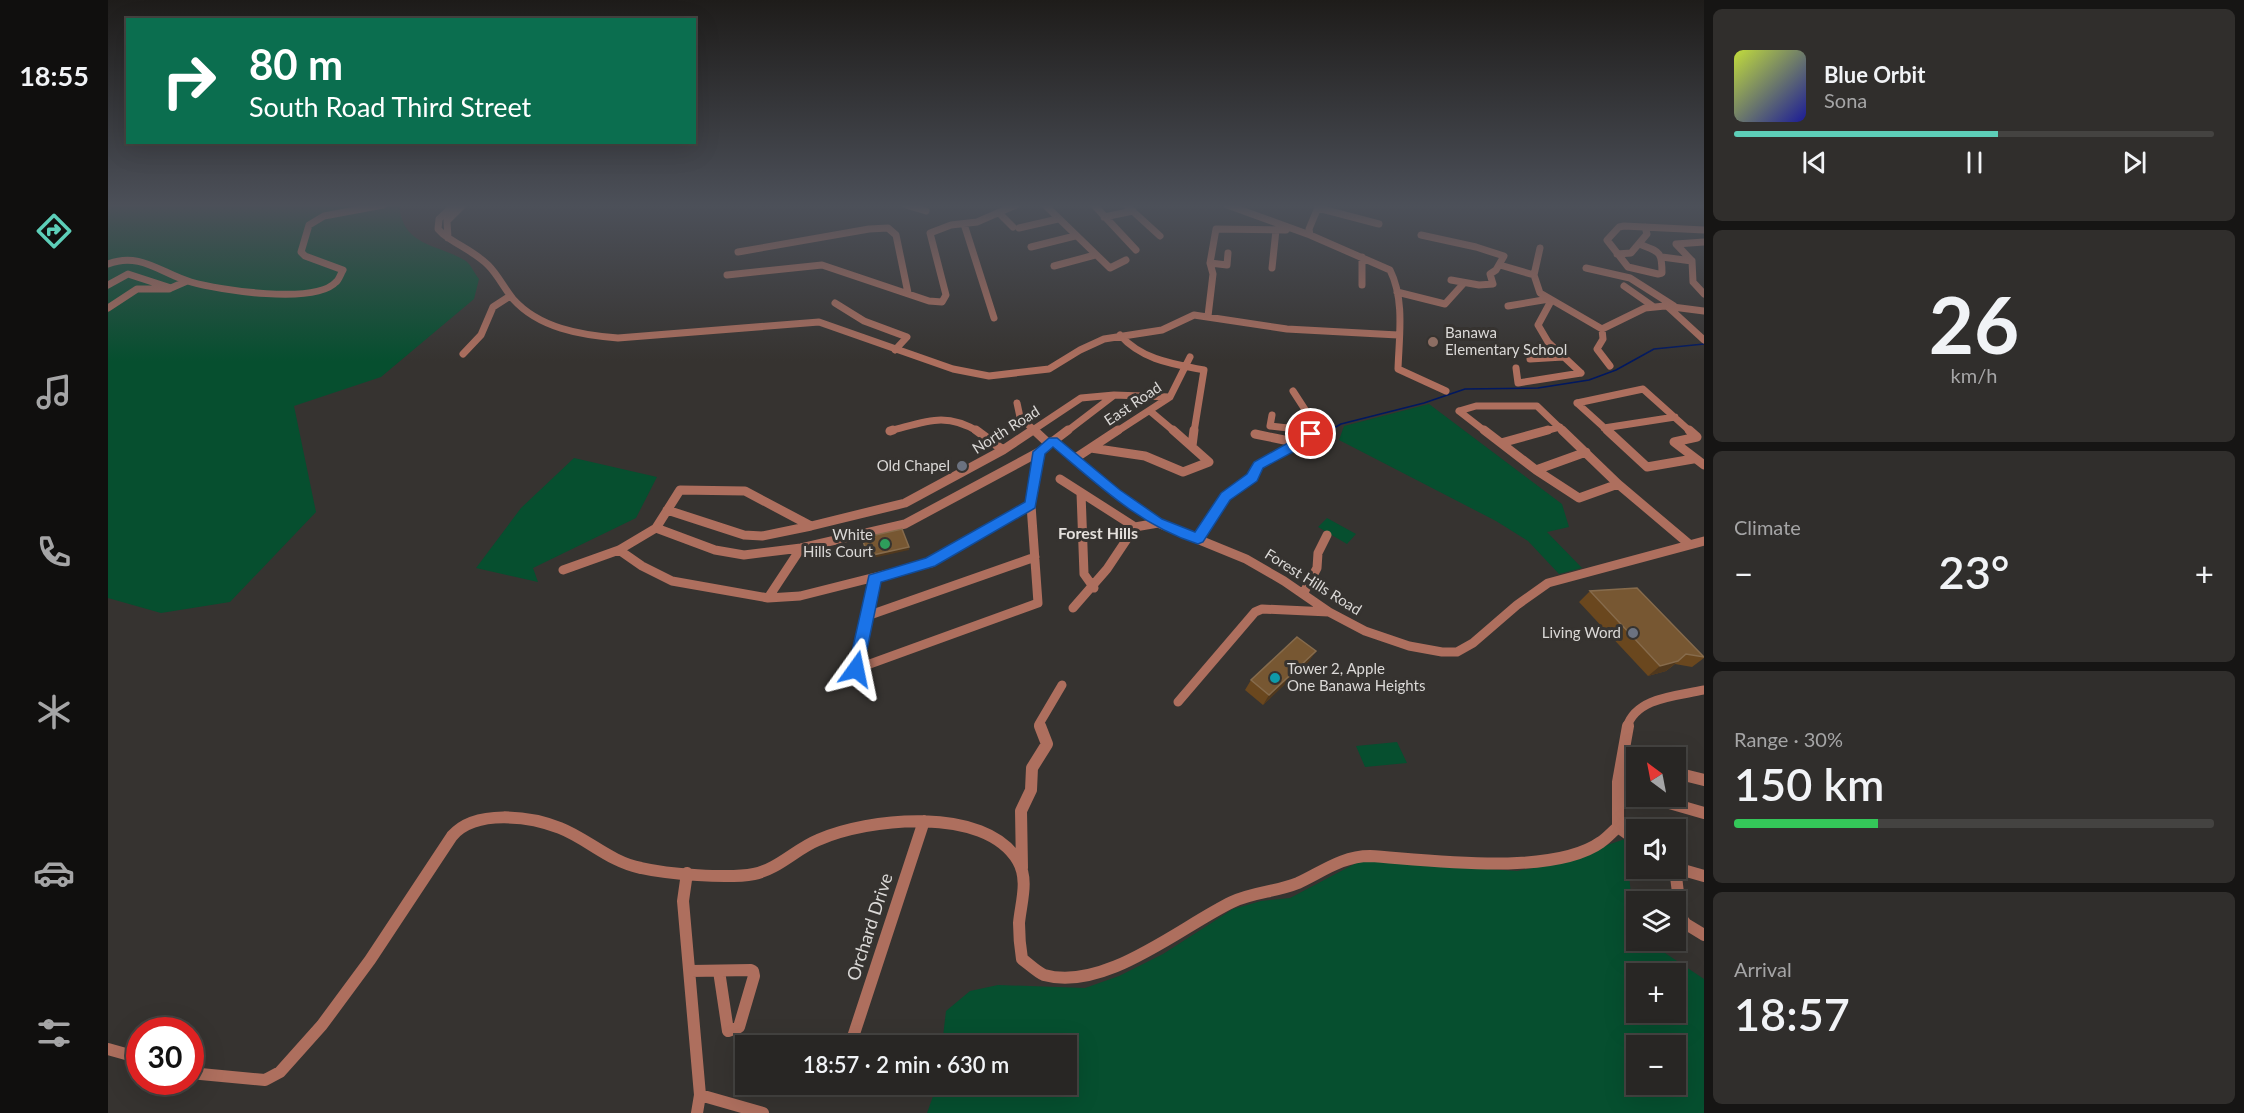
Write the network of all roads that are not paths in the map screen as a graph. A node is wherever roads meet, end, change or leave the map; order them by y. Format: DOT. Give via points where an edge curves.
graph roads {
  1 [pos="308,257"];
  2 [pos="477,257"];
  3 [pos="901,257"];
  4 [pos="935,257"];
  5 [pos="975,257"];
  6 [pos="1088,257"];
  7 [pos="1097,257"];
  8 [pos="1211,257"];
  9 [pos="1228,257"];
  10 [pos="1273,257"];
  11 [pos="1362,257"];
  12 [pos="1502,257"];
  13 [pos="1538,257"];
  14 [pos="1619,257"];
  15 [pos="1688,257"];
  16 [pos="1662,258"];
  17 [pos="1126,260"];
  18 [pos="1692,261"];
  19 [pos="1210,263"];
  20 [pos="108,264"];
  21 [pos="1500,265"];
  22 [pos="1054,266"];
  23 [pos="1272,268"];
  24 [pos="1586,268"];
  25 [pos="727,275"];
  26 [pos="1534,275"];
  27 [pos="1451,280"];
  28 [pos="187,281"];
  29 [pos="1464,283"];
  30 [pos="108,285"];
  31 [pos="1362,285"];
  32 [pos="1624,286"];
  33 [pos="171,288"];
  34 [pos="1396,292"];
  35 [pos="908,293"];
  36 [pos="1704,294"];
  37 [pos="510,296"];
  38 [pos="1550,300"];
  39 [pos="835,303"];
  40 [pos="1508,306"];
  41 [pos="1670,306"];
  42 [pos="108,308"];
  43 [pos="1654,308"];
  44 [pos="1704,310"];
  45 [pos="1208,316"];
  46 [pos="994,318"];
  47 [pos="1602,329"];
  48 [pos="1120,335"];
  49 [pos="1398,335"];
  50 [pos="1704,340"];
  51 [pos="895,350"];
  52 [pos="463,354"];
  53 [pos="1190,357"];
  54 [pos="1563,357"];
  55 [pos="1530,358"];
  56 [pos="1544,359"];
  57 [pos="1610,366"];
  58 [pos="1186,367"];
  59 [pos="1516,368"];
  60 [pos="1546,380"];
  61 [pos="1293,391"];
  62 [pos="1446,391"];
  63 [pos="1114,395"];
  64 [pos="1170,397"];
  65 [pos="1017,403"];
  66 [pos="1150,411"];
  67 [pos="1272,415"];
  68 [pos="1675,417"];
  69 [pos="1560,427"];
  70 [pos="1604,428"];
  71 [pos="1034,429"];
  72 [pos="890,431"];
  73 [pos="1315,431"];
  74 [pos="1255,434"];
  75 [pos="1051,442"];
  76 [pos="1300,443"];
  77 [pos="1501,443"];
  78 [pos="1192,446"];
  79 [pos="1091,448"];
  80 [pos="1003,450"];
  81 [pos="1039,452"];
  82 [pos="1586,452"];
  83 [pos="1074,459"];
  84 [pos="1693,459"];
  85 [pos="1704,465"];
  86 [pos="971,467"];
  87 [pos="1536,470"];
  88 [pos="1060,479"];
  89 [pos="988,480"];
  90 [pos="1618,484"];
  91 [pos="1081,493"];
  92 [pos="1031,505"];
  93 [pos="668,510"];
  94 [pos="1158,523"];
  95 [pos="811,526"];
  96 [pos="1135,527"];
  97 [pos="656,528"];
  98 [pos="1327,535"];
  99 [pos="1198,539"];
  100 [pos="1704,541"];
  101 [pos="1689,544"];
  102 [pos="801,548"];
  103 [pos="619,550"];
  104 [pos="1035,557"];
  105 [pos="563,570"];
  106 [pos="874,579"];
  107 [pos="1094,588"];
  108 [pos="1303,594"];
  109 [pos="768,598"];
  110 [pos="1073,608"];
  111 [pos="1329,612"];
  112 [pos="867,616"];
  113 [pos="1062,685"];
  114 [pos="1704,690"];
  115 [pos="1178,702"];
  116 [pos="1686,776"];
  117 [pos="1704,780"];
  118 [pos="1618,788"];
  119 [pos="1626,788"];
  120 [pos="1626,793"];
  121 [pos="1683,807"];
  122 [pos="1704,813"];
  123 [pos="924,821"];
  124 [pos="1618,826"];
  125 [pos="1626,832"];
  126 [pos="1022,868"];
  127 [pos="1686,871"];
  128 [pos="687,873"];
  129 [pos="1704,876"];
  130 [pos="1676,879"];
  131 [pos="1704,935"];
  132 [pos="719,970"];
  133 [pos="691,971"];
  134 [pos="854,1035"];
  135 [pos="108,1048"];
  136 [pos="126,1054"];
  137 [pos="204,1074"];
  138 [pos="700,1095"];
  139 [pos="697,1113"];
  140 [pos="763,1113"];
  1 -- 28 [label="street" via="343,270 340,279 322,291 302,294 222,289"];
  2 -- 37 [label="street" via="489,265"];
  3 -- 35 [label="street"];
  4 -- 35 [label="street" via="944,300 933,302"];
  5 -- 46 [label="street"];
  6 -- 22 [label="street"];
  7 -- 17 [label="street" via="1110,268"];
  8 -- 19 [label="street"];
  9 -- 19 [label="street" via="1227,265"];
  10 -- 23 [label="street"];
  11 -- 31 [label="street"];
  11 -- 34 [label="street" via="1390,270"];
  12 -- 21 [label="street"];
  13 -- 26 [label="street"];
  14 -- 16 [label="street" via="1628,267 1658,274 1662,273"];
  15 -- 18 [label="street"];
  16 -- 18 [label="street"];
  18 -- 36 [label="street" via="1694,282"];
  19 -- 45 [label="street" via="1213,274"];
  20 -- 28 [label="street" via="129,258"];
  21 -- 26 [label="street"];
  21 -- 29 [label="street" via="1490,273 1493,284"];
  24 -- 41 [label="street" via="1630,278"];
  25 -- 35 [label="street" via="822,264"];
  26 -- 38 [label="street" via="1540,293"];
  27 -- 29 [label="street"];
  28 -- 33 [label="street"];
  29 -- 34 [label="street" via="1448,303"];
  30 -- 33 [label="street" via="128,274"];
  32 -- 43 [label="street"];
  33 -- 42 [label="street" via="137,289"];
  34 -- 49 [label="street"];
  37 -- 51 [label="street" via="526,312 598,337 811,322 832,325"];
  37 -- 52 [label="street" via="493,308 482,335"];
  38 -- 40 [label="street"];
  38 -- 47 [label="street"];
  38 -- 54 [label="street" via="1538,325"];
  39 -- 51 [label="street" via="864,321 907,337"];
  41 -- 43 [label="street"];
  41 -- 44 [label="street"];
  41 -- 50 [label="street"];
  43 -- 47 [label="street" via="1628,314"];
  45 -- 48 [label="street" via="1188,316 1162,330"];
  45 -- 49 [label="street" via="1287,329"];
  47 -- 57 [label="street" via="1603,339 1597,349"];
  48 -- 51 [label="street" via="1089,344 1049,369 1008,375 973,373"];
  48 -- 58 [label="street" via="1139,352"];
  49 -- 62 [label="street" via="1399,371"];
  53 -- 58 [label="street, East Road"];
  54 -- 56 [label="street"];
  54 -- 60 [label="street" via="1581,373"];
  55 -- 56 [label="street"];
  56 -- 60 [label="street"];
  58 -- 64 [label="street, East Road"];
  58 -- 78 [label="street" via="1204,370"];
  59 -- 60 [label="street" via="1518,383"];
  61 -- 73 [label="street" via="1317,428"];
  63 -- 64 [label="street, North Road"];
  63 -- 71 [label="street, North Road" via="1081,398"];
  63 -- 75 [label="street"];
  64 -- 66 [label="street, East Road"];
  65 -- 71 [label="street, Forest Hills Road" via="1020,417"];
  66 -- 78 [label="street"];
  66 -- 79 [label="street, East Road"];
  67 -- 73 [label="street" via="1270,426"];
  68 -- 70 [label="street"];
  68 -- 70 [label="street" via="1643,389 1577,403"];
  68 -- 84 [label="street" via="1697,437 1674,442"];
  69 -- 77 [label="street"];
  69 -- 77 [label="street" via="1537,406 1476,406 1459,411"];
  69 -- 82 [label="street"];
  70 -- 84 [label="street" via="1647,467"];
  71 -- 75 [label="street, Forest Hills Road"];
  71 -- 80 [label="street, North Road"];
  72 -- 80 [label="street" via="947,418 980,432"];
  73 -- 76 [label="street"];
  74 -- 76 [label="street"];
  75 -- 81 [label="street"];
  75 -- 83 [label="street, Forest Hills Road"];
  76 -- 99 [label="street" via="1265,460 1252,477 1225,496"];
  77 -- 87 [label="street"];
  78 -- 79 [label="street" via="1209,462 1183,472 1145,456"];
  79 -- 83 [label="street, East Road"];
  80 -- 86 [label="street, North Road"];
  81 -- 89 [label="street"];
  81 -- 92 [label="street"];
  82 -- 87 [label="street"];
  82 -- 90 [label="street"];
  83 -- 94 [label="street, Forest Hills Road"];
  84 -- 85 [label="street"];
  86 -- 89 [label="street"];
  86 -- 95 [label="street, North Road" via="905,503"];
  87 -- 90 [label="street" via="1579,498"];
  88 -- 91 [label="street"];
  89 -- 102 [label="street" via="905,524"];
  90 -- 101 [label="street"];
  91 -- 96 [label="street"];
  91 -- 107 [label="street" via="1084,574"];
  92 -- 104 [label="street"];
  92 -- 106 [label="street" via="931,563"];
  93 -- 95 [label="street, North Road" via="744,535 762,536"];
  93 -- 95 [label="street" via="680,490 745,491"];
  93 -- 97 [label="street"];
  94 -- 96 [label="street"];
  94 -- 99 [label="street, Forest Hills Road"];
  96 -- 107 [label="street"];
  97 -- 102 [label="street" via="731,553 764,555"];
  97 -- 103 [label="street"];
  98 -- 108 [label="street" via="1318,553 1319,566"];
  99 -- 108 [label="street, Forest Hills Road" via="1246,559"];
  100 -- 101 [label="street, Forest Hills Road"];
  101 -- 111 [label="street, Forest Hills Road" via="1548,583 1473,643 1451,653 1388,640"];
  102 -- 109 [label="street"];
  103 -- 105 [label="street"];
  103 -- 109 [label="street" via="672,581"];
  104 -- 112 [label="street"];
  104 -- 112 [label="street" via="1038,603 856,669"];
  106 -- 109 [label="street" via="811,594"];
  106 -- 112 [label="street"];
  107 -- 110 [label="street"];
  108 -- 111 [label="street, Forest Hills Road"];
  111 -- 115 [label="street" via="1255,612"];
  113 -- 126 [label="street" via="1039,723 1047,744 1032,768 1031,790 1021,811"];
  114 -- 118 [label="street" via="1647,704 1636,711 1628,724"];
  116 -- 117 [label="street"];
  118 -- 119 [label="street"];
  118 -- 120 [label="street"];
  118 -- 124 [label="street"];
  121 -- 122 [label="street"];
  123 -- 126 [label="street" via="960,823 979,830 1007,849"];
  123 -- 128 [label="street" via="837,833 816,840 775,868 749,876"];
  123 -- 134 [label="street, Orchard Drive"];
  124 -- 125 [label="street"];
  124 -- 126 [label="street" via="1601,843 1580,851 1515,864 1352,857 1295,884 1236,899 1120,964 1067,977 1042,976 1022,958"];
  127 -- 129 [label="street"];
  128 -- 133 [label="street" via="683,901"];
  128 -- 137 [label="street" via="626,864 558,827 492,818 463,825 333,1010 285,1068 267,1080"];
  130 -- 131 [label="street" via="1681,918"];
  132 -- 132 [label="street" via="751,970 754,974 739,1027 732,1031 726,1028"];
  132 -- 133 [label="street"];
  133 -- 138 [label="street"];
  135 -- 136 [label="street"];
  138 -- 139 [label="street"];
  138 -- 140 [label="street"];
}
